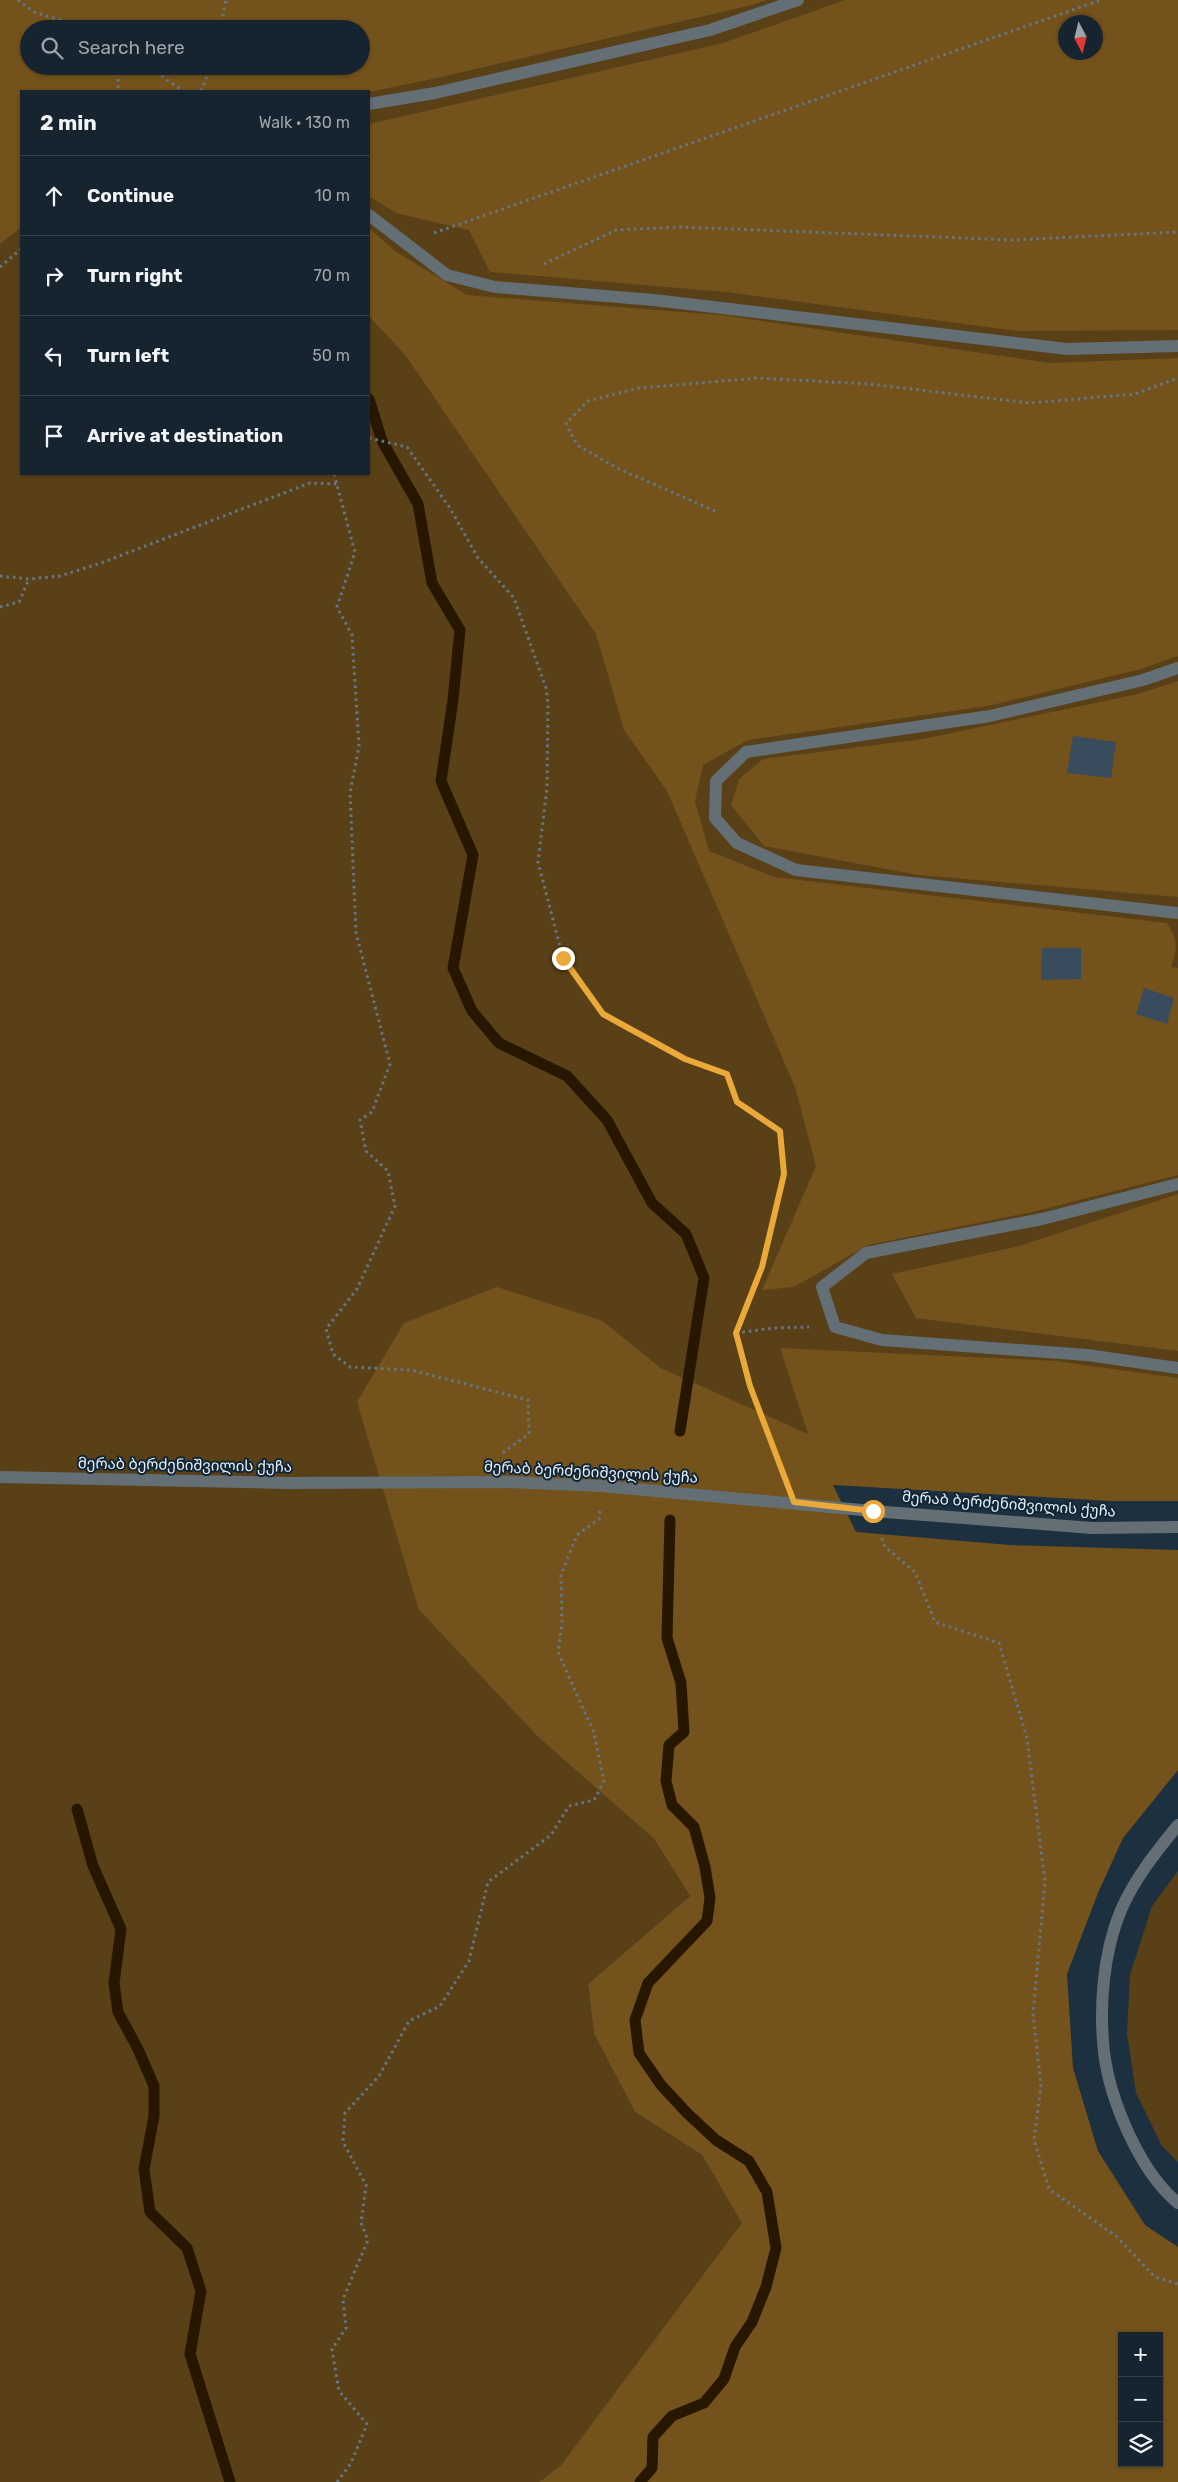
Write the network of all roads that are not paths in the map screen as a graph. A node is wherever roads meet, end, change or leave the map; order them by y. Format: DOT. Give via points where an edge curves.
graph roads {
  1 [pos="798,0"];
  2 [pos="370,104"];
  3 [pos="370,216"];
  4 [pos="1178,346"];
  5 [pos="1178,668"];
  6 [pos="1178,913"];
  7 [pos="1178,1184"];
  8 [pos="1178,1368"];
  9 [pos="0,1478"];
  10 [pos="1178,1527"];
  11 [pos="1178,1825"];
  12 [pos="1178,2203"];
  1 -- 2 [label="street" via="710,30 436,93"];
  3 -- 4 [label="street" via="448,275 495,287 654,300 1067,349"];
  5 -- 6 [label="street" via="1143,680 990,716 746,752 716,781 715,818 737,843 796,870"];
  7 -- 8 [label="street" via="1042,1219 866,1253 822,1287 835,1327 882,1340 1086,1355"];
  9 -- 10 [label="street, მერაბ ბერძენიშვილის ქუჩა" via="288,1483 506,1482 601,1486 1092,1528"];
  11 -- 12 [label="street" via="1147,1864 1121,1911 1110,1950 1103,1996 1104,2053 1120,2110 1145,2164"];
}
